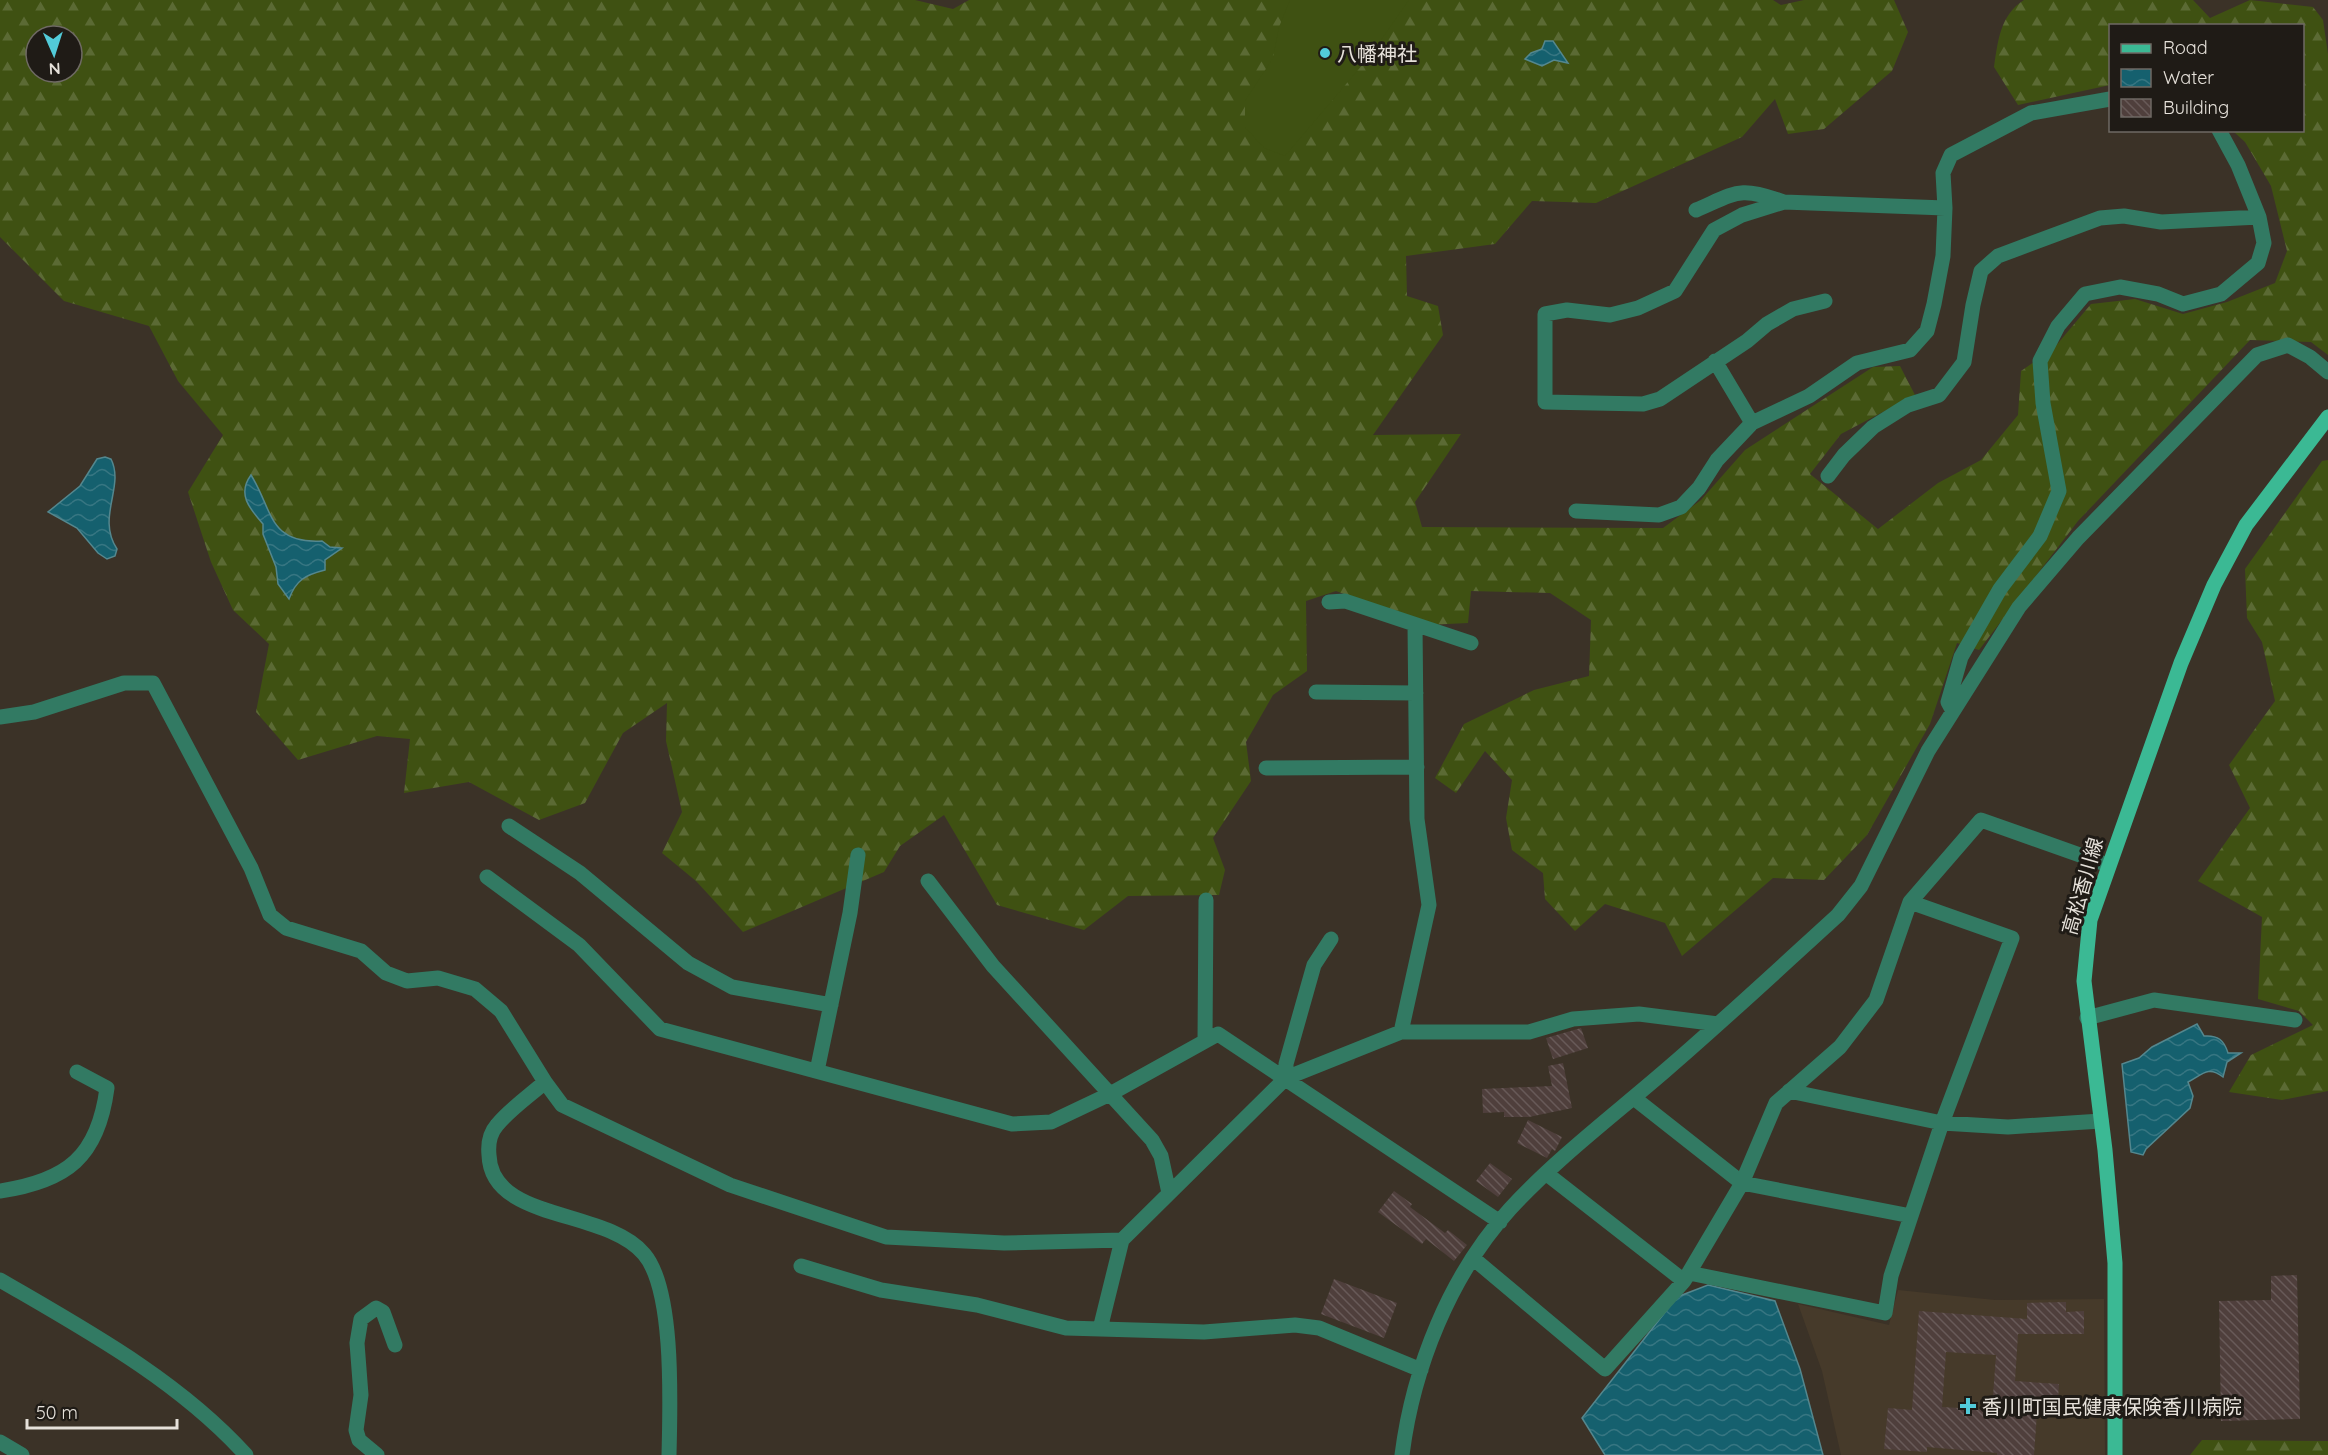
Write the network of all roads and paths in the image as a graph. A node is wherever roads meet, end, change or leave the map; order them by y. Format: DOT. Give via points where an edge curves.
graph roads {
  1 [pos="2109,99"];
  2 [pos="2220,132"];
  3 [pos="1784,202"];
  4 [pos="1945,208"];
  5 [pos="1696,210"];
  6 [pos="2259,217"];
  7 [pos="1825,300"];
  8 [pos="1715,361"];
  9 [pos="2328,372"];
  10 [pos="2328,417"];
  11 [pos="1752,423"];
  12 [pos="1828,476"];
  13 [pos="1576,511"];
  14 [pos="1329,602"];
  15 [pos="1415,625"];
  16 [pos="1471,643"];
  17 [pos="1316,692"];
  18 [pos="1416,693"];
  19 [pos="1953,711"];
  20 [pos="0,717"];
  21 [pos="1417,767"];
  22 [pos="1266,768"];
  23 [pos="509,826"];
  24 [pos="858,855"];
  25 [pos="2108,865"];
  26 [pos="487,877"];
  27 [pos="928,881"];
  28 [pos="1206,900"];
  29 [pos="1910,902"];
  30 [pos="1331,939"];
  31 [pos="831,1005"];
  32 [pos="2087,1018"];
  33 [pos="2295,1020"];
  34 [pos="1718,1024"];
  35 [pos="1401,1032"];
  36 [pos="1205,1041"];
  37 [pos="817,1071"];
  38 [pos="77,1072"];
  39 [pos="1286,1078"];
  40 [pos="544,1082"];
  41 [pos="1789,1091"];
  42 [pos="1110,1094"];
  43 [pos="1634,1098"];
  44 [pos="2101,1121"];
  45 [pos="1942,1123"];
  46 [pos="1547,1174"];
  47 [pos="1742,1182"];
  48 [pos="0,1191"];
  49 [pos="1168,1193"];
  50 [pos="1911,1216"];
  51 [pos="1500,1222"];
  52 [pos="1122,1240"];
  53 [pos="1474,1259"];
  54 [pos="801,1266"];
  55 [pos="1686,1277"];
  56 [pos="0,1280"];
  57 [pos="1100,1329"];
  58 [pos="395,1345"];
  59 [pos="1421,1370"];
  60 [pos="0,1442"];
  61 [pos="22,1455"];
  62 [pos="246,1455"];
  63 [pos="377,1455"];
  64 [pos="669,1455"];
  65 [pos="1402,1455"];
  66 [pos="2115,1455"];
  1 -- 4 [label="street" via="2031,113 1951,155 1943,173"];
  2 -- 6 [label="street"];
  3 -- 4 [label="street"];
  3 -- 5 [label="street" via="1757,192 1740,191"];
  3 -- 8 [label="street" via="1742,215 1714,230 1675,291 1638,308 1610,315 1567,310 1545,314 1545,402 1643,404 1660,399"];
  4 -- 11 [label="street" via="1942,256 1927,331 1910,350 1857,363 1809,396"];
  6 -- 12 [label="street" via="2162,222 2124,216 2100,218 1998,256 1981,271 1964,362 1946,387 1939,395 1908,405 1873,426"];
  6 -- 19 [label="street" via="2264,243 2258,263 2221,294 2183,304 2158,294 2120,287 2093,292 2085,294 2058,326 2040,361 2043,403 2059,491 2040,536 2000,589 1961,657 1948,702"];
  7 -- 8 [label="street" via="1792,309"];
  8 -- 11 [label="street"];
  9 -- 19 [label="street" via="2289,345 2257,355 2078,538 2019,608"];
  10 -- 25 [label="main road, 高松香川線" via="2246,525 2214,585 2181,663"];
  11 -- 13 [label="street" via="1681,507 1659,515"];
  14 -- 15 [label="street" via="1346,601"];
  15 -- 16 [label="street"];
  15 -- 18 [label="street"];
  17 -- 18 [label="street"];
  18 -- 21 [label="street"];
  19 -- 34 [label="street" via="1928,751 1860,886 1838,915"];
  20 -- 40 [label="street" via="34,712 124,683 153,682 250,868 270,915 286,928 361,951 386,973 407,981 438,978 475,988 501,1011"];
  21 -- 22 [label="street"];
  21 -- 35 [label="street" via="1417,819 1429,905"];
  23 -- 31 [label="street" via="580,873 688,963 732,987"];
  24 -- 31 [label="street"];
  25 -- 29 [label="street" via="1981,820"];
  25 -- 32 [label="main road, 高松香川線" via="2090,920 2085,953"];
  26 -- 37 [label="street" via="579,945 660,1029"];
  27 -- 42 [label="street" via="993,966"];
  28 -- 36 [label="street"];
  29 -- 41 [label="street" via="1876,1000 1840,1047"];
  29 -- 45 [label="street" via="2012,938"];
  30 -- 39 [label="street" via="1314,965 1286,1064"];
  31 -- 37 [label="street"];
  32 -- 33 [label="street" via="2154,1000"];
  32 -- 44 [label="main road, 高松香川線"];
  34 -- 35 [label="street" via="1638,1014 1573,1019 1529,1032"];
  34 -- 43 [label="street"];
  35 -- 39 [label="street"];
  36 -- 39 [label="street" via="1218,1034"];
  36 -- 42 [label="street"];
  37 -- 42 [label="street" via="1012,1124 1051,1122"];
  38 -- 48 [label="street" via="107,1088 104,1109 87,1151 73,1166 52,1176"];
  39 -- 49 [label="street"];
  39 -- 51 [label="street"];
  40 -- 52 [label="street" via="562,1105 730,1185 886,1237 1004,1243"];
  40 -- 64 [label="street" via="496,1126 488,1144 489,1164 497,1184 514,1198 620,1234 644,1254 658,1277 666,1327"];
  41 -- 45 [label="street"];
  41 -- 47 [label="street" via="1776,1103"];
  42 -- 49 [label="street" via="1152,1140 1161,1156"];
  43 -- 46 [label="street"];
  43 -- 47 [label="street"];
  44 -- 45 [label="street" via="2008,1126"];
  44 -- 66 [label="main road, 高松香川線" via="2115,1263"];
  45 -- 50 [label="street"];
  46 -- 51 [label="street"];
  46 -- 55 [label="street"];
  47 -- 50 [label="street"];
  47 -- 55 [label="street"];
  49 -- 52 [label="street"];
  50 -- 55 [label="street" via="1891,1276 1884,1313"];
  51 -- 53 [label="street"];
  52 -- 57 [label="street"];
  53 -- 55 [label="street" via="1605,1369"];
  53 -- 59 [label="street" via="1436,1327"];
  54 -- 57 [label="street" via="881,1290 977,1305 1066,1328"];
  56 -- 62 [label="street" via="115,1347 217,1423"];
  57 -- 59 [label="street" via="1204,1332 1295,1325 1320,1328"];
  58 -- 63 [label="street" via="383,1312 376,1308 361,1319 357,1343 361,1395 356,1430 359,1440"];
  59 -- 65 [label="street" via="1407,1412"];
  60 -- 61 [label="street"];
}
